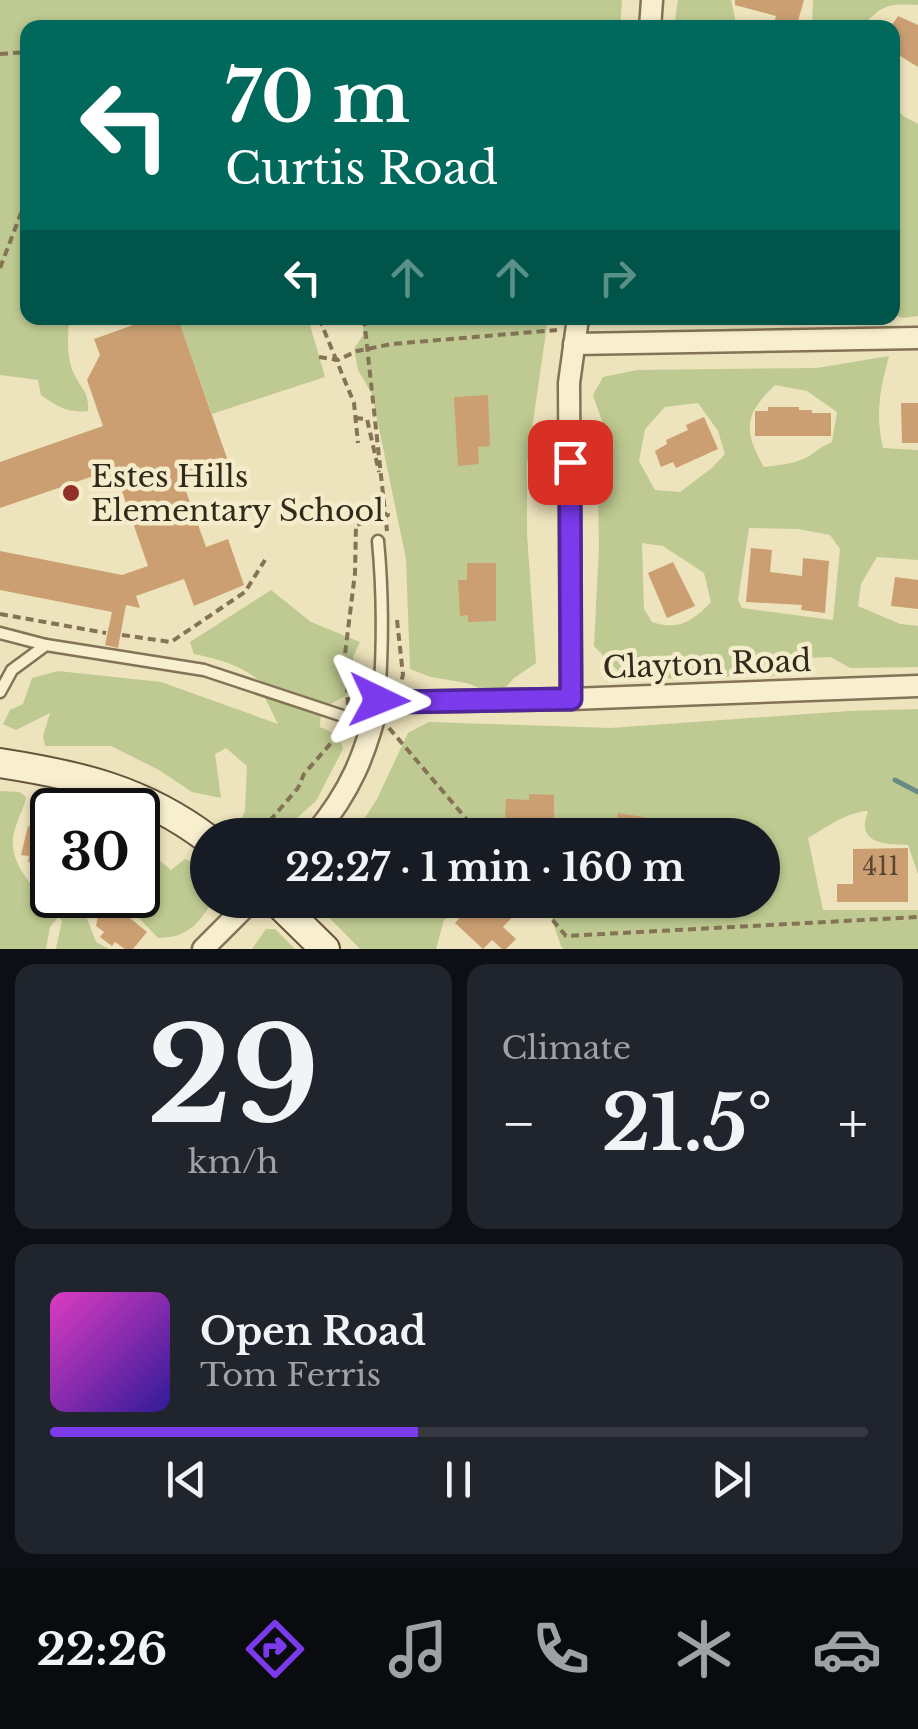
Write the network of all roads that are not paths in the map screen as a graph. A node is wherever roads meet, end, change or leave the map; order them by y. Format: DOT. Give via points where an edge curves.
graph roads {
  1 [pos="573,325"];
  2 [pos="565,337"];
  3 [pos="918,338"];
  4 [pos="383,538"];
  5 [pos="0,633"];
  6 [pos="46,644"];
  7 [pos="918,686"];
  8 [pos="0,692"];
  9 [pos="389,696"];
  10 [pos="571,699"];
  11 [pos="380,729"];
  12 [pos="0,763"];
  13 [pos="327,818"];
  14 [pos="190,823"];
  15 [pos="234,918"];
  16 [pos="293,918"];
  17 [pos="203,949"];
  18 [pos="325,949"];
  1 -- 2 [label="street"];
  2 -- 3 [label="street"];
  2 -- 10 [label="street"];
  4 -- 9 [label="lane"];
  5 -- 6 [label="lane"];
  6 -- 8 [label="lane" via="12,670"];
  6 -- 11 [label="lane" via="204,670"];
  7 -- 10 [label="street, Clayton Road"];
  9 -- 10 [label="street, Clayton Road" via="398,702"];
  9 -- 11 [label="street"];
  11 -- 13 [label="street"];
  12 -- 14 [label="main road" via="116,788"];
  15 -- 17 [label="street"];
  16 -- 18 [label="main road"];
}
